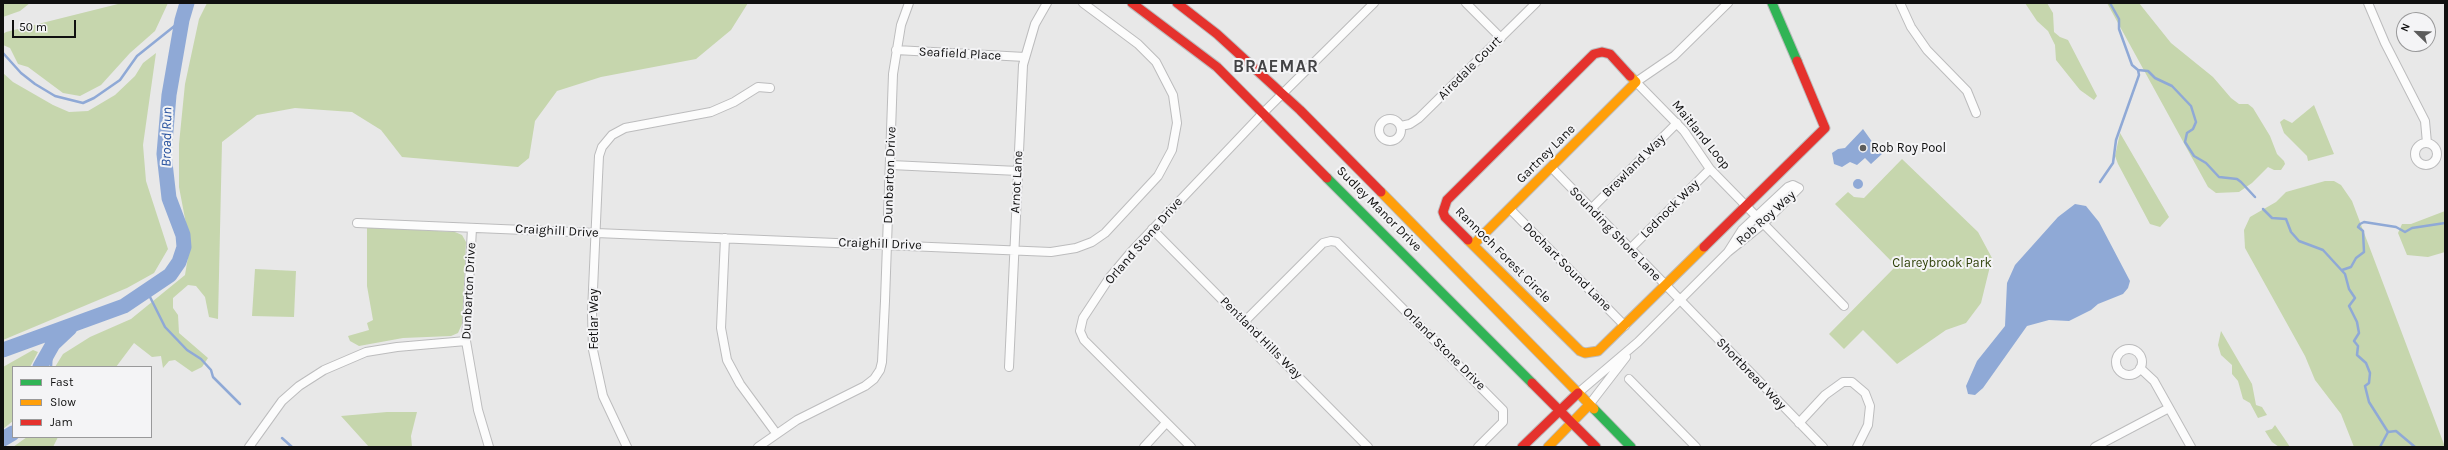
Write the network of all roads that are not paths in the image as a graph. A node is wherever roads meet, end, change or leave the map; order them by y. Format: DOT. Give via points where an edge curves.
graph roads {
  1 [pos="909,3"];
  2 [pos="1046,3"];
  3 [pos="1083,3"];
  4 [pos="1132,3"];
  5 [pos="1177,3"];
  6 [pos="1374,3"];
  7 [pos="1466,3"];
  8 [pos="1536,3"];
  9 [pos="1728,3"];
  10 [pos="1772,3"];
  11 [pos="1900,3"];
  12 [pos="2368,3"];
  13 [pos="1501,38"];
  14 [pos="896,50"];
  15 [pos="1025,57"];
  16 [pos="1636,82"];
  17 [pos="770,88"];
  18 [pos="1282,94"];
  19 [pos="1264,112"];
  20 [pos="1976,113"];
  21 [pos="1677,123"];
  22 [pos="1401,126"];
  23 [pos="2427,143"];
  24 [pos="890,166"];
  25 [pos="1551,167"];
  26 [pos="1710,169"];
  27 [pos="1018,171"];
  28 [pos="1746,206"];
  29 [pos="1510,209"];
  30 [pos="1591,209"];
  31 [pos="1757,217"];
  32 [pos="356,223"];
  33 [pos="1763,224"];
  34 [pos="472,228"];
  35 [pos="1152,229"];
  36 [pos="596,232"];
  37 [pos="725,238"];
  38 [pos="1474,244"];
  39 [pos="888,245"];
  40 [pos="1630,249"];
  41 [pos="1014,250"];
  42 [pos="1728,252"];
  43 [pos="1665,286"];
  44 [pos="1679,300"];
  45 [pos="1844,306"];
  46 [pos="1245,321"];
  47 [pos="1625,326"];
  48 [pos="466,341"];
  49 [pos="1638,342"];
  50 [pos="1009,366"];
  51 [pos="2140,368"];
  52 [pos="1629,379"];
  53 [pos="1578,393"];
  54 [pos="1589,405"];
  55 [pos="2169,408"];
  56 [pos="1560,410"];
  57 [pos="1571,422"];
  58 [pos="1166,423"];
  59 [pos="1799,423"];
  60 [pos="776,433"];
  61 [pos="249,447"];
  62 [pos="490,447"];
  63 [pos="627,447"];
  64 [pos="758,447"];
  65 [pos="1144,447"];
  66 [pos="1190,447"];
  67 [pos="1368,447"];
  68 [pos="1478,447"];
  69 [pos="1522,447"];
  70 [pos="1548,447"];
  71 [pos="1596,447"];
  72 [pos="1631,447"];
  73 [pos="1696,447"];
  74 [pos="1823,447"];
  75 [pos="1857,447"];
  76 [pos="2095,447"];
  77 [pos="2192,447"];
  1 -- 14 [label="street, Dunbarton Drive"];
  2 -- 15 [label="street, Arnot Lane" via="1035,24"];
  3 -- 41 [label="street, Craighill Drive" via="1138,44 1162,72 1173,95 1176,109 1177,123 1172,150 1158,176 1116,224 1092,242 1062,251"];
  4 -- 19 [label="street, Sudley Manor Drive" via="1217,67"];
  5 -- 18 [label="street, Sudley Manor Drive" via="1217,34"];
  6 -- 18 [label="street, Orland Stone Drive"];
  7 -- 13 [label="street"];
  8 -- 13 [label="street, Airedale Court"];
  9 -- 16 [label="street" via="1674,56"];
  10 -- 28 [label="street" via="1825,128"];
  11 -- 20 [label="street" via="1922,44 1967,91"];
  12 -- 23 [label="street" via="2425,121"];
  13 -- 22 [label="street, Airedale Court" via="1420,118"];
  14 -- 15 [label="street, Seafield Place"];
  14 -- 24 [label="street, Dunbarton Drive"];
  15 -- 27 [label="street, Arnot Lane"];
  16 -- 21 [label="street, Maitland Loop"];
  16 -- 25 [label="street, Gartney Lane"];
  16 -- 38 [label="street, Rannoch Forest Circle" via="1610,54 1594,54 1447,200 1443,212 1445,217"];
  17 -- 36 [label="street, Fetlar Way" via="758,87 711,112 625,128 612,135 602,146 599,156"];
  18 -- 19 [label="street, Orland Stone Drive"];
  18 -- 53 [label="street, Sudley Manor Drive"];
  19 -- 35 [label="street, Orland Stone Drive"];
  19 -- 56 [label="street, Sudley Manor Drive"];
  21 -- 26 [label="street, Maitland Loop"];
  21 -- 30 [label="street, Brewland Way"];
  24 -- 27 [label="street"];
  24 -- 39 [label="street, Dunbarton Drive"];
  25 -- 29 [label="street, Gartney Lane"];
  25 -- 30 [label="street, Sounding Shore Lane"];
  26 -- 28 [label="street, Maitland Loop"];
  26 -- 40 [label="street, Lednock Way"];
  27 -- 41 [label="street, Arnot Lane"];
  28 -- 31 [label="street, Maitland Loop"];
  28 -- 43 [label="street, Rannoch Forest Circle"];
  29 -- 38 [label="street, Gartney Lane"];
  29 -- 47 [label="street, Dochart Sound Lane"];
  30 -- 40 [label="street, Sounding Shore Lane"];
  31 -- 33 [label="street, Maitland Loop"];
  31 -- 33 [label="street, Rob Roy Way" via="1788,187 1793,185 1799,188"];
  31 -- 42 [label="street, Rob Roy Way" via="1742,230"];
  32 -- 34 [label="street, Craighill Drive"];
  33 -- 42 [label="street, Rob Roy Way"];
  33 -- 45 [label="street, Maitland Loop"];
  34 -- 36 [label="street, Craighill Drive"];
  34 -- 48 [label="street, Dunbarton Drive"];
  35 -- 46 [label="street, Pentland Hills Way"];
  35 -- 58 [label="street, Orland Stone Drive" via="1110,277 1089,308 1080,330 1084,340"];
  36 -- 37 [label="street, Craighill Drive"];
  36 -- 63 [label="street, Fetlar Way" via="593,350 603,396"];
  37 -- 39 [label="street, Craighill Drive"];
  37 -- 60 [label="street" via="721,328 727,360 740,384"];
  38 -- 47 [label="street, Rannoch Forest Circle" via="1585,353 1598,351"];
  39 -- 41 [label="street, Craighill Drive"];
  39 -- 60 [label="street, Dunbarton Drive" via="880,370 865,386"];
  40 -- 43 [label="street, Sounding Shore Lane"];
  41 -- 50 [label="street, Arnot Lane"];
  42 -- 44 [label="street, Rob Roy Way"];
  43 -- 44 [label="street, Sounding Shore Lane"];
  43 -- 47 [label="street, Rannoch Forest Circle"];
  44 -- 49 [label="street, Rob Roy Way"];
  44 -- 59 [label="street, Shortbread Way"];
  46 -- 67 [label="street, Pentland Hills Way"];
  46 -- 68 [label="street, Orland Stone Drive" via="1323,243 1337,242 1503,410 1503,422"];
  48 -- 61 [label="street" via="366,352 324,370 282,401"];
  48 -- 62 [label="street, Dunbarton Drive" via="478,410"];
  49 -- 53 [label="street, Rob Roy Way"];
  49 -- 54 [label="street, Rob Roy Way"];
  51 -- 55 [label="street" via="2154,381"];
  52 -- 73 [label="street"];
  53 -- 54 [label="street, Sudley Manor Drive"];
  53 -- 56 [label="street"];
  54 -- 57 [label="street"];
  54 -- 72 [label="street, Sudley Manor Drive"];
  55 -- 76 [label="street"];
  55 -- 77 [label="street"];
  56 -- 57 [label="street, Sudley Manor Drive"];
  56 -- 69 [label="street"];
  57 -- 70 [label="street"];
  57 -- 71 [label="street, Sudley Manor Drive"];
  58 -- 65 [label="street"];
  58 -- 66 [label="street, Orland Stone Drive"];
  59 -- 74 [label="street, Shortbread Way"];
  59 -- 75 [label="street" via="1825,395 1843,382 1852,382 1865,393 1870,406 1868,425"];
  60 -- 64 [label="street, Dunbarton Drive"];
}
